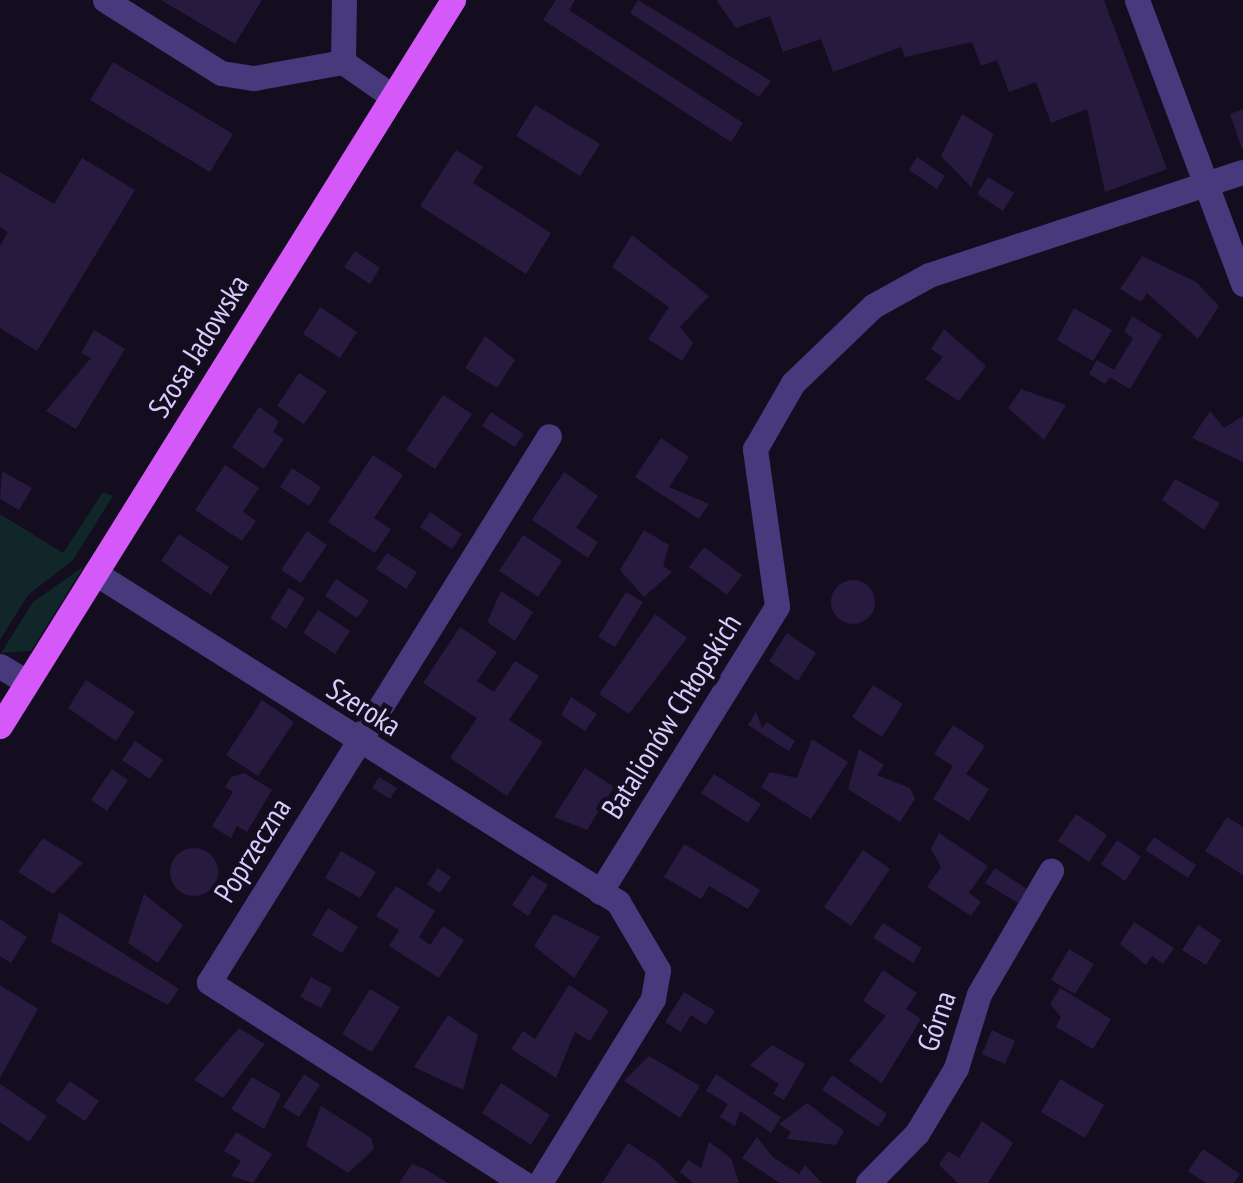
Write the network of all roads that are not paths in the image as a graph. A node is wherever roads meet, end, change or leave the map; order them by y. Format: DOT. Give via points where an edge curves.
graph roads {
  1 [pos="104,0"];
  2 [pos="344,0"];
  3 [pos="453,0"];
  4 [pos="1137,0"];
  5 [pos="343,62"];
  6 [pos="392,96"];
  7 [pos="1243,172"];
  8 [pos="1205,188"];
  9 [pos="1243,284"];
  10 [pos="549,436"];
  11 [pos="95,573"];
  12 [pos="0,666"];
  13 [pos="27,682"];
  14 [pos="0,726"];
  15 [pos="357,741"];
  16 [pos="1050,871"];
  17 [pos="600,892"];
  18 [pos="524,1183"];
  19 [pos="540,1183"];
  20 [pos="868,1183"];
  1 -- 5 [label="street" via="221,73 254,78"];
  2 -- 5 [label="street"];
  3 -- 6 [label="main road, Szosa Jadowska"];
  4 -- 8 [label="street"];
  5 -- 6 [label="street"];
  6 -- 11 [label="main road, Szosa Jadowska"];
  7 -- 8 [label="street, Batalionów Chłopskich"];
  8 -- 9 [label="street"];
  8 -- 17 [label="street, Batalionów Chłopskich" via="928,275 874,306 794,382 755,449 778,606"];
  10 -- 15 [label="street, Poprzeczna"];
  11 -- 13 [label="main road, Szosa Jadowska"];
  11 -- 15 [label="street, Szeroka"];
  12 -- 13 [label="street"];
  13 -- 14 [label="main road, Szosa Jadowska"];
  15 -- 17 [label="street, Szeroka"];
  15 -- 18 [label="street, Poprzeczna" via="208,982"];
  16 -- 20 [label="street, Górna" via="979,994 956,1068 917,1133"];
  17 -- 19 [label="street" via="618,902 658,970 653,999"];
}
